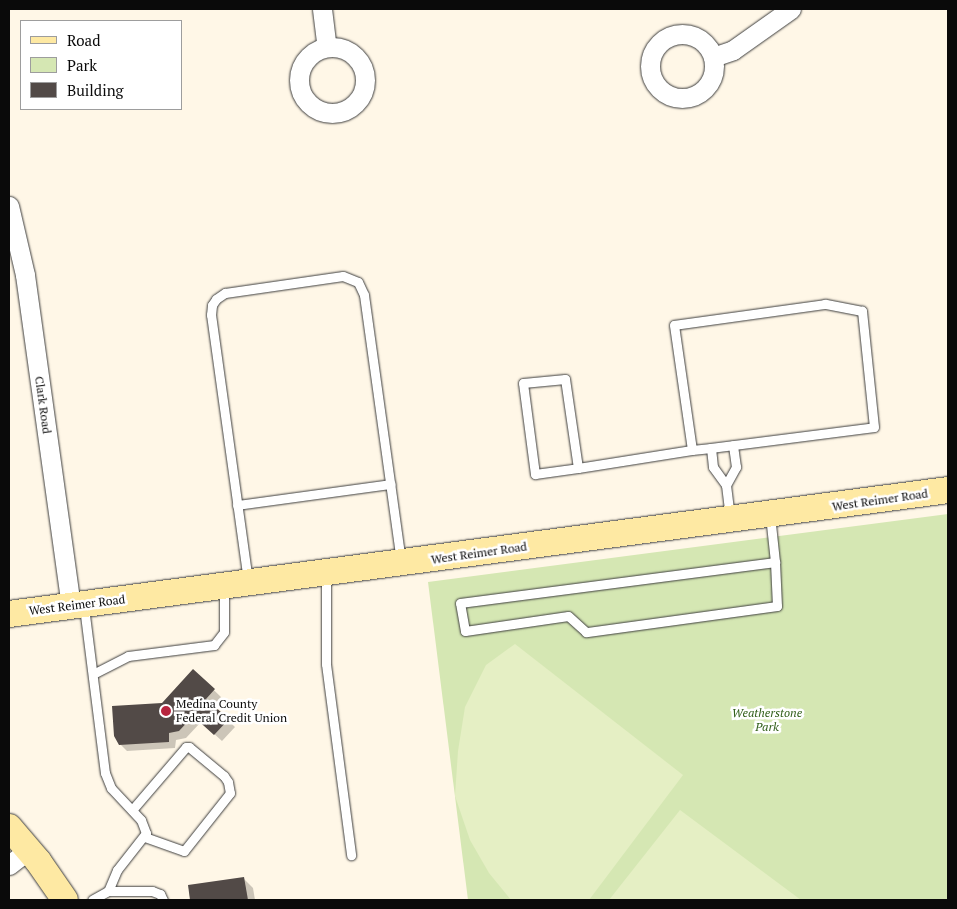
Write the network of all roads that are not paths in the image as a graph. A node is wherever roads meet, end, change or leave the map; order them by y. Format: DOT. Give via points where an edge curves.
graph roads {
  1 [pos="322,9"];
  2 [pos="791,9"];
  3 [pos="327,47"];
  4 [pos="713,57"];
  5 [pos="9,206"];
  6 [pos="733,445"];
  7 [pos="711,448"];
  8 [pos="692,450"];
  9 [pos="578,468"];
  10 [pos="391,484"];
  11 [pos="726,485"];
  12 [pos="948,490"];
  13 [pos="237,506"];
  14 [pos="770,514"];
  15 [pos="730,520"];
  16 [pos="775,562"];
  17 [pos="401,564"];
  18 [pos="326,574"];
  19 [pos="236,585"];
  20 [pos="77,605"];
  21 [pos="9,614"];
  22 [pos="93,674"];
  23 [pos="132,810"];
  24 [pos="9,827"];
  25 [pos="145,837"];
  26 [pos="352,855"];
  27 [pos="18,857"];
  28 [pos="108,891"];
  29 [pos="65,900"];
  30 [pos="92,900"];
  31 [pos="163,900"];
  1 -- 3 [label="street"];
  2 -- 4 [label="street" via="733,50"];
  5 -- 20 [label="street, Clark Road" via="24,275"];
  6 -- 7 [label="lane"];
  6 -- 8 [label="lane" via="874,427 862,311 825,304 674,325"];
  6 -- 11 [label="lane" via="736,466"];
  7 -- 8 [label="lane"];
  7 -- 11 [label="lane" via="713,466"];
  8 -- 9 [label="lane"];
  9 -- 9 [label="lane" via="536,474 523,384 565,379"];
  10 -- 13 [label="lane"];
  10 -- 13 [label="lane" via="364,295 358,282 343,276 225,293 216,299 211,315"];
  10 -- 17 [label="lane"];
  11 -- 15 [label="lane"];
  12 -- 14 [label="street, West Reimer Road"];
  13 -- 19 [label="lane"];
  14 -- 15 [label="street, West Reimer Road"];
  14 -- 16 [label="lane"];
  15 -- 17 [label="street, West Reimer Road"];
  16 -- 16 [label="lane" via="777,606 586,632 568,616 464,631 460,603"];
  17 -- 18 [label="street, West Reimer Road"];
  18 -- 19 [label="street, West Reimer Road"];
  18 -- 26 [label="lane" via="326,664"];
  19 -- 20 [label="street, West Reimer Road"];
  19 -- 22 [label="lane" via="224,632 214,645 128,656"];
  20 -- 21 [label="street, West Reimer Road"];
  20 -- 22 [label="lane"];
  22 -- 23 [label="lane" via="105,773 111,788"];
  23 -- 25 [label="lane" via="143,825"];
  23 -- 25 [label="lane" via="186,747 228,782 230,793 186,849 180,851"];
  24 -- 27 [label="street"];
  25 -- 28 [label="lane" via="116,870"];
  27 -- 29 [label="street"];
  28 -- 30 [label="lane"];
  28 -- 31 [label="lane" via="152,891 160,894"];
}
